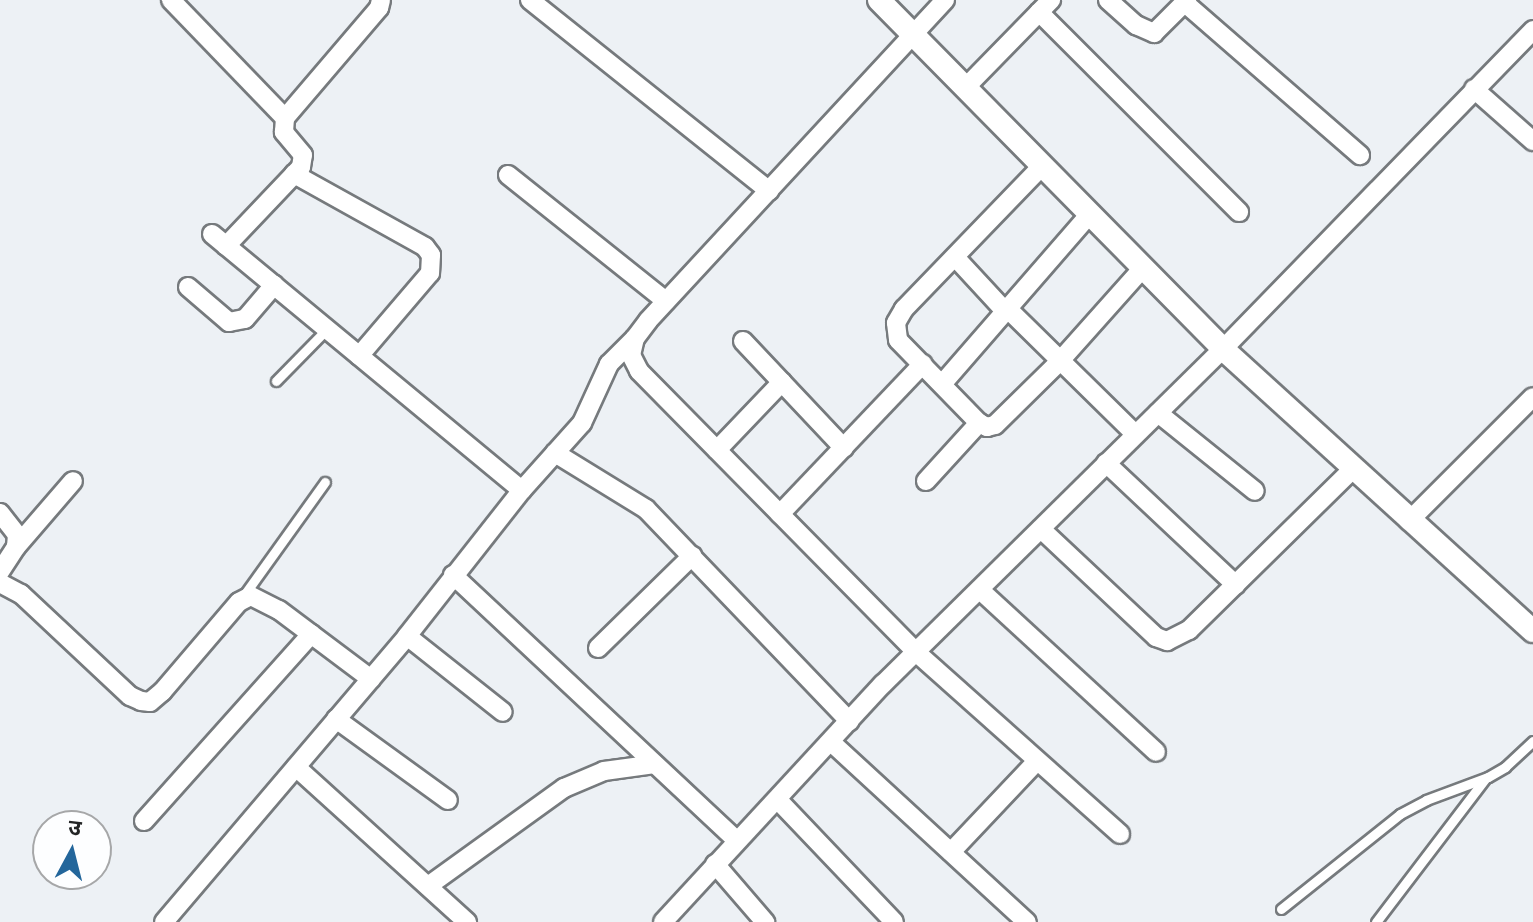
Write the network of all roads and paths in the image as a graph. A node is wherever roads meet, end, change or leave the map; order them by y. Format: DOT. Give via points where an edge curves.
graph roads {
  1 [pos="171,0"];
  2 [pos="381,0"];
  3 [pos="530,0"];
  4 [pos="879,0"];
  5 [pos="945,0"];
  6 [pos="1108,0"];
  7 [pos="1186,1"];
  8 [pos="1045,6"];
  9 [pos="1533,30"];
  10 [pos="914,36"];
  11 [pos="966,87"];
  12 [pos="1474,89"];
  13 [pos="285,118"];
  14 [pos="1533,141"];
  15 [pos="1360,155"];
  16 [pos="1042,166"];
  17 [pos="294,174"];
  18 [pos="508,175"];
  19 [pos="769,191"];
  20 [pos="1239,212"];
  21 [pos="1088,216"];
  22 [pos="955,257"];
  23 [pos="1141,270"];
  24 [pos="274,285"];
  25 [pos="188,287"];
  26 [pos="666,301"];
  27 [pos="1005,311"];
  28 [pos="327,329"];
  29 [pos="635,338"];
  30 [pos="743,341"];
  31 [pos="1223,349"];
  32 [pos="359,356"];
  33 [pos="1059,362"];
  34 [pos="923,364"];
  35 [pos="276,381"];
  36 [pos="782,382"];
  37 [pos="943,383"];
  38 [pos="1533,397"];
  39 [pos="1158,413"];
  40 [pos="979,423"];
  41 [pos="1135,434"];
  42 [pos="844,448"];
  43 [pos="717,450"];
  44 [pos="555,453"];
  45 [pos="1106,463"];
  46 [pos="1353,469"];
  47 [pos="73,481"];
  48 [pos="926,481"];
  49 [pos="325,482"];
  50 [pos="522,490"];
  51 [pos="1255,491"];
  52 [pos="0,513"];
  53 [pos="780,514"];
  54 [pos="1409,521"];
  55 [pos="1041,529"];
  56 [pos="16,547"];
  57 [pos="692,556"];
  58 [pos="0,572"];
  59 [pos="453,575"];
  60 [pos="0,583"];
  61 [pos="1236,585"];
  62 [pos="980,590"];
  63 [pos="239,602"];
  64 [pos="1533,631"];
  65 [pos="311,634"];
  66 [pos="407,636"];
  67 [pos="598,648"];
  68 [pos="917,653"];
  69 [pos="371,679"];
  70 [pos="503,712"];
  71 [pos="336,719"];
  72 [pos="849,721"];
  73 [pos="1533,741"];
  74 [pos="831,742"];
  75 [pos="1156,752"];
  76 [pos="1037,761"];
  77 [pos="655,764"];
  78 [pos="296,767"];
  79 [pos="1488,777"];
  80 [pos="448,800"];
  81 [pos="778,800"];
  82 [pos="144,821"];
  83 [pos="1120,834"];
  84 [pos="737,841"];
  85 [pos="951,852"];
  86 [pos="715,864"];
  87 [pos="428,886"];
  88 [pos="1281,909"];
  89 [pos="164,922"];
  90 [pos="467,922"];
  91 [pos="663,922"];
  92 [pos="765,922"];
  93 [pos="894,922"];
  94 [pos="1027,922"];
  95 [pos="1376,922"];
  1 -- 13 [label="street"];
  2 -- 13 [label="street"];
  3 -- 19 [label="street"];
  4 -- 10 [label="street"];
  5 -- 10 [label="street"];
  6 -- 7 [label="street" via="1154,33"];
  7 -- 15 [label="street"];
  8 -- 11 [label="street"];
  8 -- 20 [label="street"];
  9 -- 12 [label="street"];
  10 -- 11 [label="street"];
  10 -- 19 [label="street"];
  11 -- 16 [label="street"];
  12 -- 14 [label="street"];
  12 -- 31 [label="street"];
  13 -- 17 [label="street" via="284,132 303,155"];
  16 -- 21 [label="street"];
  16 -- 22 [label="street"];
  17 -- 24 [label="street" via="219,240"];
  17 -- 32 [label="street" via="431,255 430,273"];
  18 -- 26 [label="street"];
  19 -- 26 [label="street"];
  21 -- 23 [label="street"];
  21 -- 27 [label="street"];
  22 -- 27 [label="street"];
  22 -- 34 [label="street" via="896,323 898,340"];
  23 -- 31 [label="street"];
  23 -- 33 [label="street"];
  24 -- 25 [label="street" via="245,319 229,322"];
  24 -- 28 [label="street"];
  26 -- 29 [label="street"];
  27 -- 33 [label="street"];
  27 -- 37 [label="street"];
  28 -- 32 [label="street"];
  28 -- 35 [label="lane"];
  29 -- 43 [label="street" via="631,355 639,371"];
  29 -- 44 [label="street" via="609,364 591,410"];
  30 -- 36 [label="street"];
  31 -- 39 [label="street"];
  31 -- 46 [label="street"];
  32 -- 50 [label="street"];
  33 -- 40 [label="street" via="995,425"];
  33 -- 41 [label="street"];
  34 -- 37 [label="street"];
  34 -- 42 [label="street"];
  36 -- 42 [label="street"];
  36 -- 43 [label="street"];
  37 -- 40 [label="street"];
  38 -- 54 [label="street"];
  39 -- 41 [label="street"];
  39 -- 51 [label="street"];
  40 -- 48 [label="street"];
  41 -- 45 [label="street"];
  42 -- 53 [label="street"];
  43 -- 53 [label="street"];
  44 -- 50 [label="street"];
  44 -- 57 [label="street" via="635,499"];
  45 -- 55 [label="street"];
  45 -- 61 [label="street"];
  46 -- 54 [label="street"];
  46 -- 61 [label="street"];
  47 -- 56 [label="street"];
  49 -- 63 [label="lane"];
  50 -- 59 [label="street"];
  52 -- 56 [label="street" via="13,525"];
  53 -- 68 [label="street"];
  54 -- 64 [label="street"];
  55 -- 61 [label="street" via="1156,637 1167,641 1189,630"];
  55 -- 62 [label="street"];
  56 -- 58 [label="street"];
  57 -- 67 [label="street"];
  57 -- 72 [label="street"];
  59 -- 66 [label="street"];
  59 -- 77 [label="street"];
  60 -- 63 [label="street" via="21,594 130,696 150,702"];
  62 -- 68 [label="street"];
  62 -- 75 [label="street"];
  63 -- 65 [label="street" via="251,596 264,600"];
  65 -- 69 [label="street"];
  65 -- 82 [label="street"];
  66 -- 69 [label="street"];
  66 -- 70 [label="street"];
  68 -- 72 [label="street"];
  68 -- 76 [label="street"];
  69 -- 71 [label="street"];
  71 -- 78 [label="street"];
  71 -- 80 [label="street"];
  72 -- 74 [label="street"];
  73 -- 79 [label="lane"];
  74 -- 81 [label="street"];
  74 -- 85 [label="street"];
  76 -- 83 [label="street"];
  76 -- 85 [label="street"];
  77 -- 84 [label="street"];
  77 -- 87 [label="street" via="604,771 564,788"];
  78 -- 87 [label="street"];
  78 -- 89 [label="street"];
  79 -- 88 [label="lane" via="1400,814"];
  79 -- 95 [label="lane"];
  81 -- 84 [label="street"];
  81 -- 93 [label="street"];
  84 -- 86 [label="street"];
  85 -- 94 [label="street"];
  86 -- 91 [label="street"];
  86 -- 92 [label="street"];
  87 -- 90 [label="street"];
}
